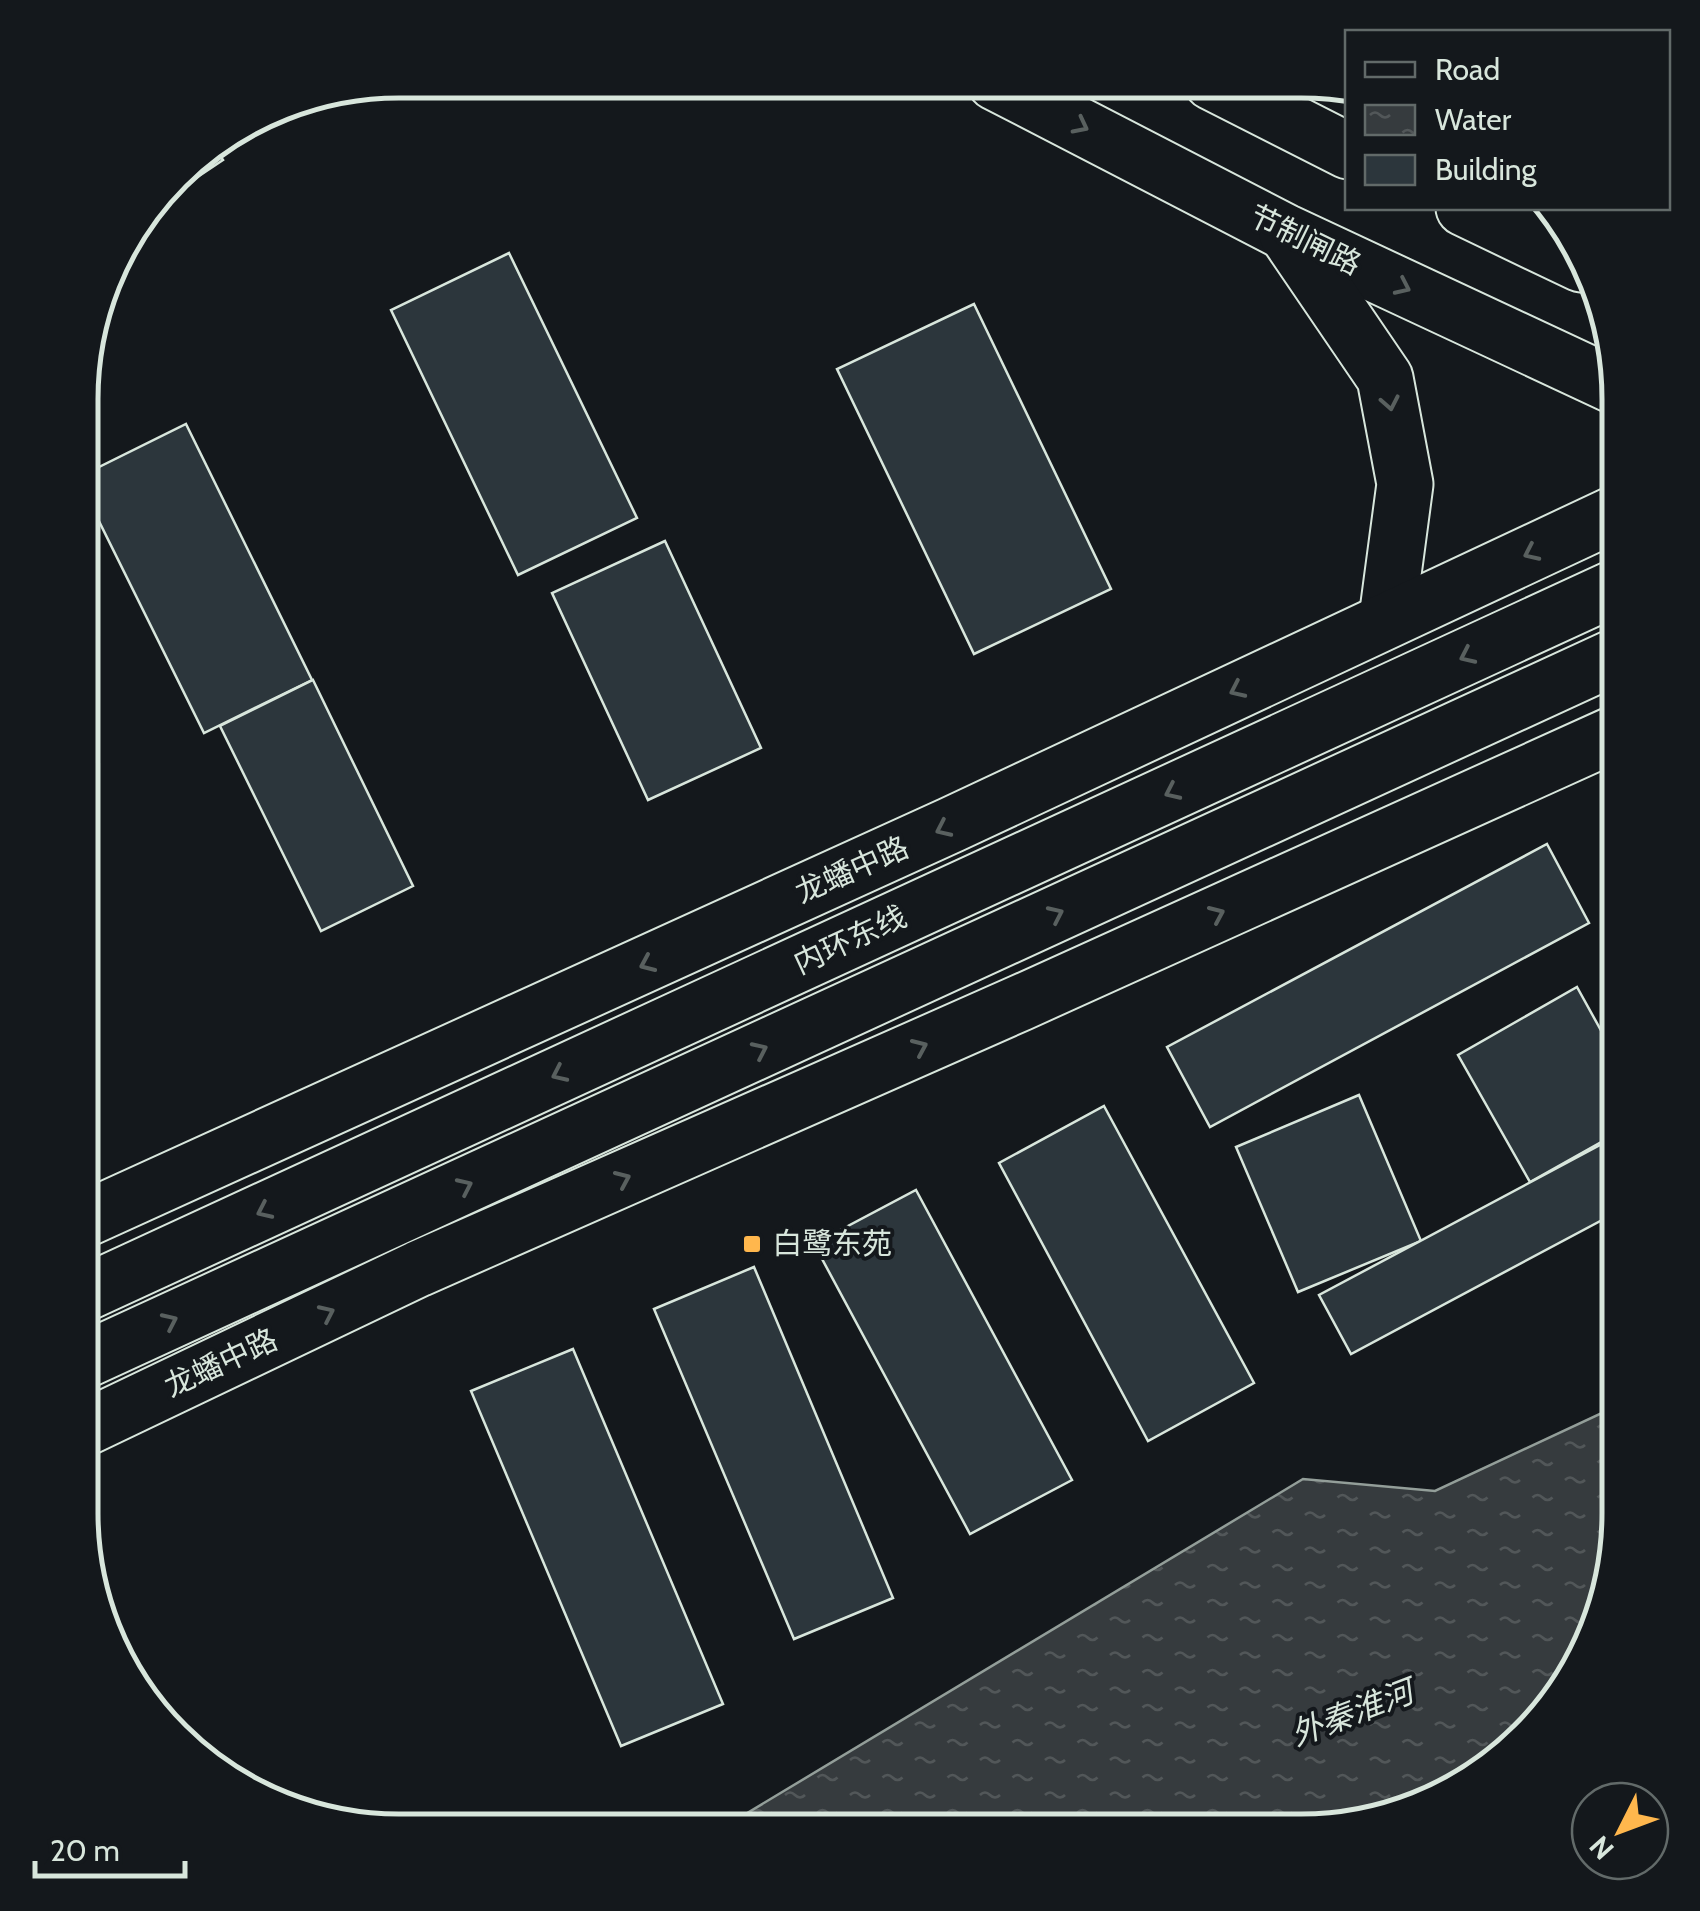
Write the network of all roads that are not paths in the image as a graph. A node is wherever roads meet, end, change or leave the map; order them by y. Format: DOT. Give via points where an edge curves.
graph roads {
  1 [pos="1024,97"];
  2 [pos="1242,97"];
  3 [pos="1345,149"];
  4 [pos="1468,210"];
  5 [pos="1286,232"];
  6 [pos="1567,257"];
  7 [pos="1602,380"];
  8 [pos="1602,520"];
  9 [pos="1602,594"];
  10 [pos="1387,619"];
  11 [pos="1602,663"];
  12 [pos="1602,740"];
  13 [pos="98,1213"];
  14 [pos="98,1288"];
  15 [pos="98,1354"];
  16 [pos="98,1422"];
  1 -- 5 [label="main road, 节制闸路, one-way"];
  2 -- 3 [label="main road"];
  4 -- 6 [label="main road"];
  5 -- 7 [label="main road, 节制闸路, one-way"];
  5 -- 10 [label="main road, one-way" via="1385,378 1405,484"];
  8 -- 10 [label="main road, 龙蟠中路, one-way"];
  9 -- 14 [label="main road, 内环东线, one-way"];
  10 -- 13 [label="main road, 龙蟠中路, one-way" via="951,826"];
  15 -- 11 [label="main road, 内环东线, one-way"];
  16 -- 12 [label="main road, 龙蟠中路, one-way" via="418,1269"];
}
